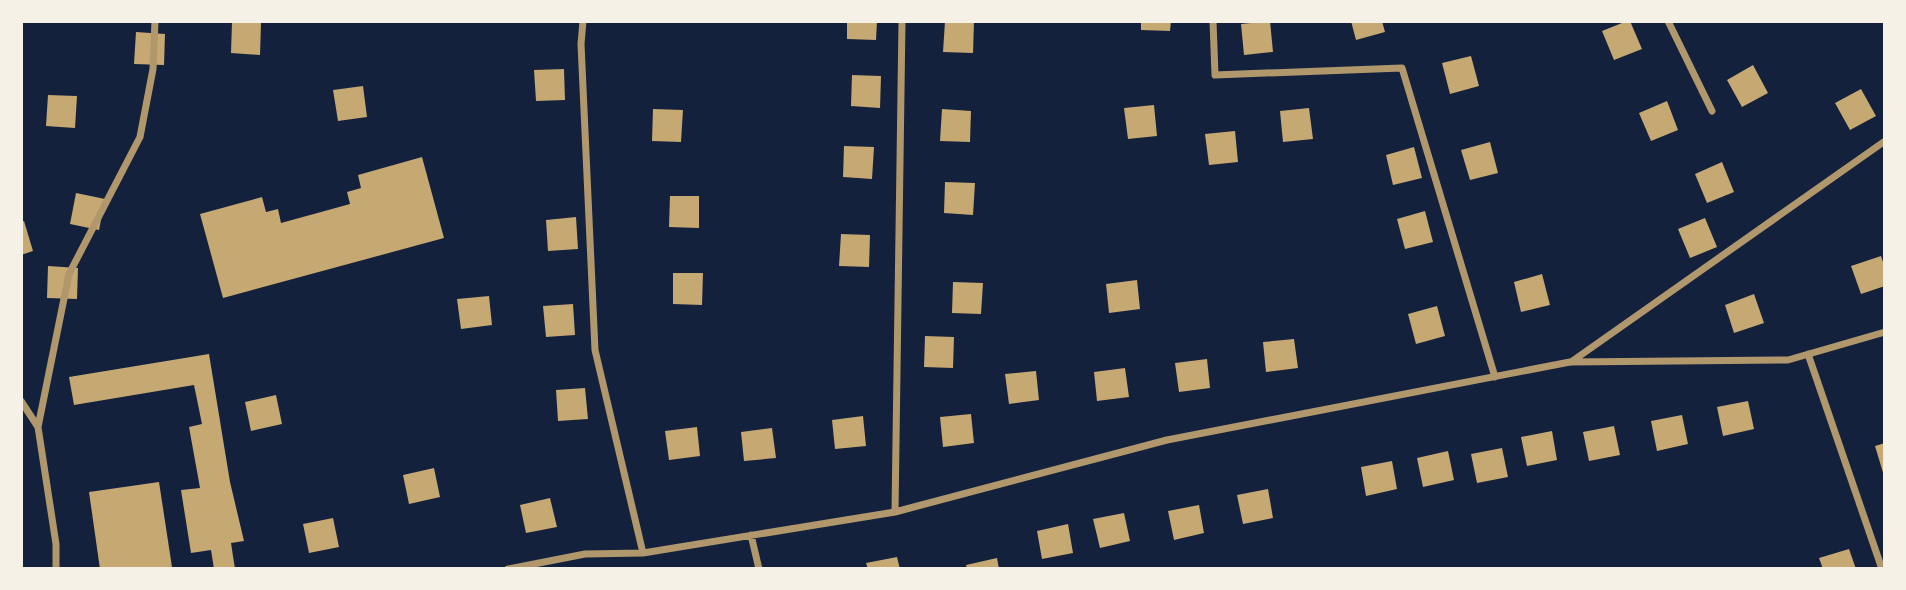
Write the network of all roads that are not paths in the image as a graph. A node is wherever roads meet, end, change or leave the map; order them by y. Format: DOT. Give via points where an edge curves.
graph roads {
  1 [pos="155,21"];
  2 [pos="583,21"];
  3 [pos="902,21"];
  4 [pos="1213,21"];
  5 [pos="1668,21"];
  6 [pos="1712,111"];
  7 [pos="1885,141"];
  8 [pos="1885,332"];
  9 [pos="1808,354"];
  10 [pos="1570,362"];
  11 [pos="1495,377"];
  12 [pos="21,401"];
  13 [pos="38,428"];
  14 [pos="895,512"];
  15 [pos="751,535"];
  16 [pos="643,553"];
  17 [pos="56,569"];
  18 [pos="508,569"];
  19 [pos="759,569"];
  20 [pos="1882,569"];
  1 -- 13 [label="street" via="153,69 140,137 69,274"];
  2 -- 16 [label="street" via="595,350"];
  3 -- 14 [label="street"];
  4 -- 11 [label="street" via="1215,75 1402,68"];
  5 -- 6 [label="street"];
  7 -- 10 [label="street"];
  8 -- 9 [label="street"];
  9 -- 10 [label="street" via="1787,360"];
  9 -- 20 [label="street"];
  10 -- 11 [label="street"];
  11 -- 14 [label="street" via="1167,440"];
  12 -- 13 [label="street"];
  13 -- 17 [label="street" via="57,544"];
  14 -- 15 [label="street"];
  15 -- 16 [label="street"];
  15 -- 19 [label="street"];
  16 -- 18 [label="street" via="585,554"];
}
